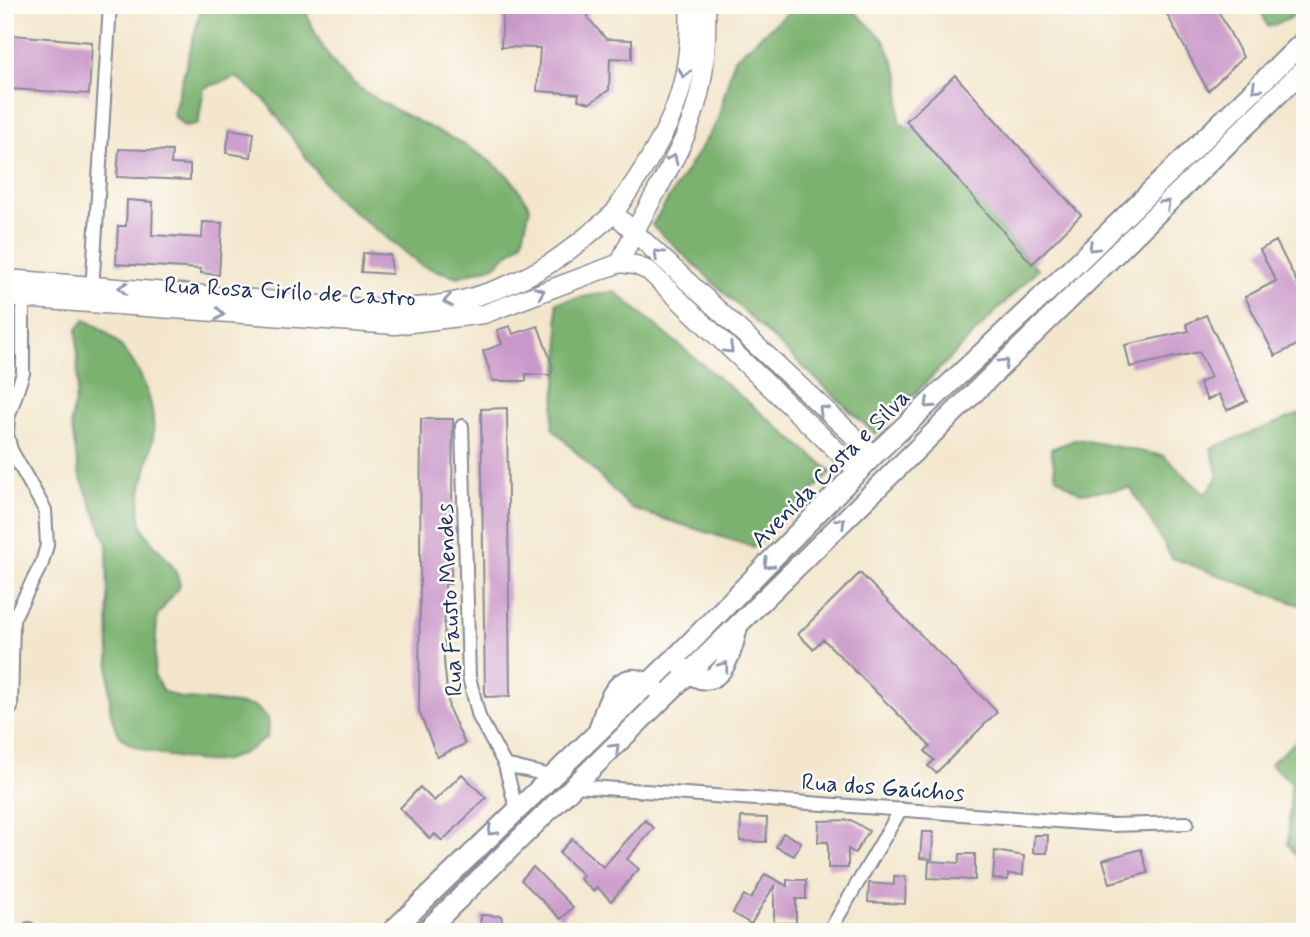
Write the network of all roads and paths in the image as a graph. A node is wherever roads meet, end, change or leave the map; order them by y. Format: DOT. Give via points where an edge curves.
graph roads {
  1 [pos="110,5"];
  2 [pos="689,5"];
  3 [pos="706,5"];
  4 [pos="1305,40"];
  5 [pos="1305,68"];
  6 [pos="614,213"];
  7 [pos="633,230"];
  8 [pos="620,263"];
  9 [pos="5,279"];
  10 [pos="92,294"];
  11 [pos="478,296"];
  12 [pos="14,297"];
  13 [pos="484,314"];
  14 [pos="341,315"];
  15 [pos="462,426"];
  16 [pos="874,456"];
  17 [pos="859,472"];
  18 [pos="683,650"];
  19 [pos="690,675"];
  20 [pos="648,683"];
  21 [pos="659,705"];
  22 [pos="11,708"];
  23 [pos="505,765"];
  24 [pos="551,776"];
  25 [pos="576,786"];
  26 [pos="516,808"];
  27 [pos="901,809"];
  28 [pos="1187,823"];
  29 [pos="391,932"];
  30 [pos="425,932"];
  31 [pos="829,932"];
  1 -- 10 [label="street"];
  2 -- 6 [label="main road, one-way" via="686,65 675,111 661,144"];
  7 -- 3 [label="main road, one-way" via="674,160 697,104 707,52"];
  4 -- 16 [label="main road, Avenida Costa e Silva, one-way"];
  19 -- 5 [label="main road, Avenida Costa e Silva, one-way" via="712,678 720,673 731,656 737,629 832,530"];
  6 -- 7 [label="main road"];
  6 -- 11 [label="main road" via="561,259"];
  7 -- 8 [label="main road"];
  16 -- 7 [label="main road, one-way"];
  13 -- 8 [label="main road, Rua Rosa Cirilo de Castro, one-way"];
  8 -- 17 [label="main road, one-way" via="649,271"];
  9 -- 10 [label="main road"];
  10 -- 12 [label="main road"];
  10 -- 14 [label="main road"];
  11 -- 13 [label="main road"];
  11 -- 14 [label="main road, one-way"];
  12 -- 22 [label="street" via="23,373 7,435 45,510 47,545 13,619"];
  13 -- 14 [label="main road, Rua Rosa Cirilo de Castro" via="405,325"];
  15 -- 23 [label="street, Rua Fausto Mendes" via="470,677 479,717"];
  16 -- 17 [label="main road, Avenida Costa e Silva"];
  17 -- 18 [label="main road, Avenida Costa e Silva, one-way"];
  18 -- 19 [label="main road" via="682,667"];
  18 -- 20 [label="main road, Avenida Costa e Silva"];
  19 -- 21 [label="main road"];
  20 -- 21 [label="main road" via="658,691"];
  20 -- 24 [label="main road" via="631,681 614,688 598,732"];
  25 -- 21 [label="main road, one-way"];
  23 -- 24 [label="street"];
  23 -- 26 [label="street, Rua Fausto Mendes"];
  24 -- 26 [label="main road"];
  25 -- 27 [label="street, Rua dos Gaúchos"];
  25 -- 30 [label="main road"];
  26 -- 29 [label="main road, one-way"];
  27 -- 28 [label="street, Rua dos Gaúchos" via="1111,825"];
  27 -- 31 [label="street"];
}
